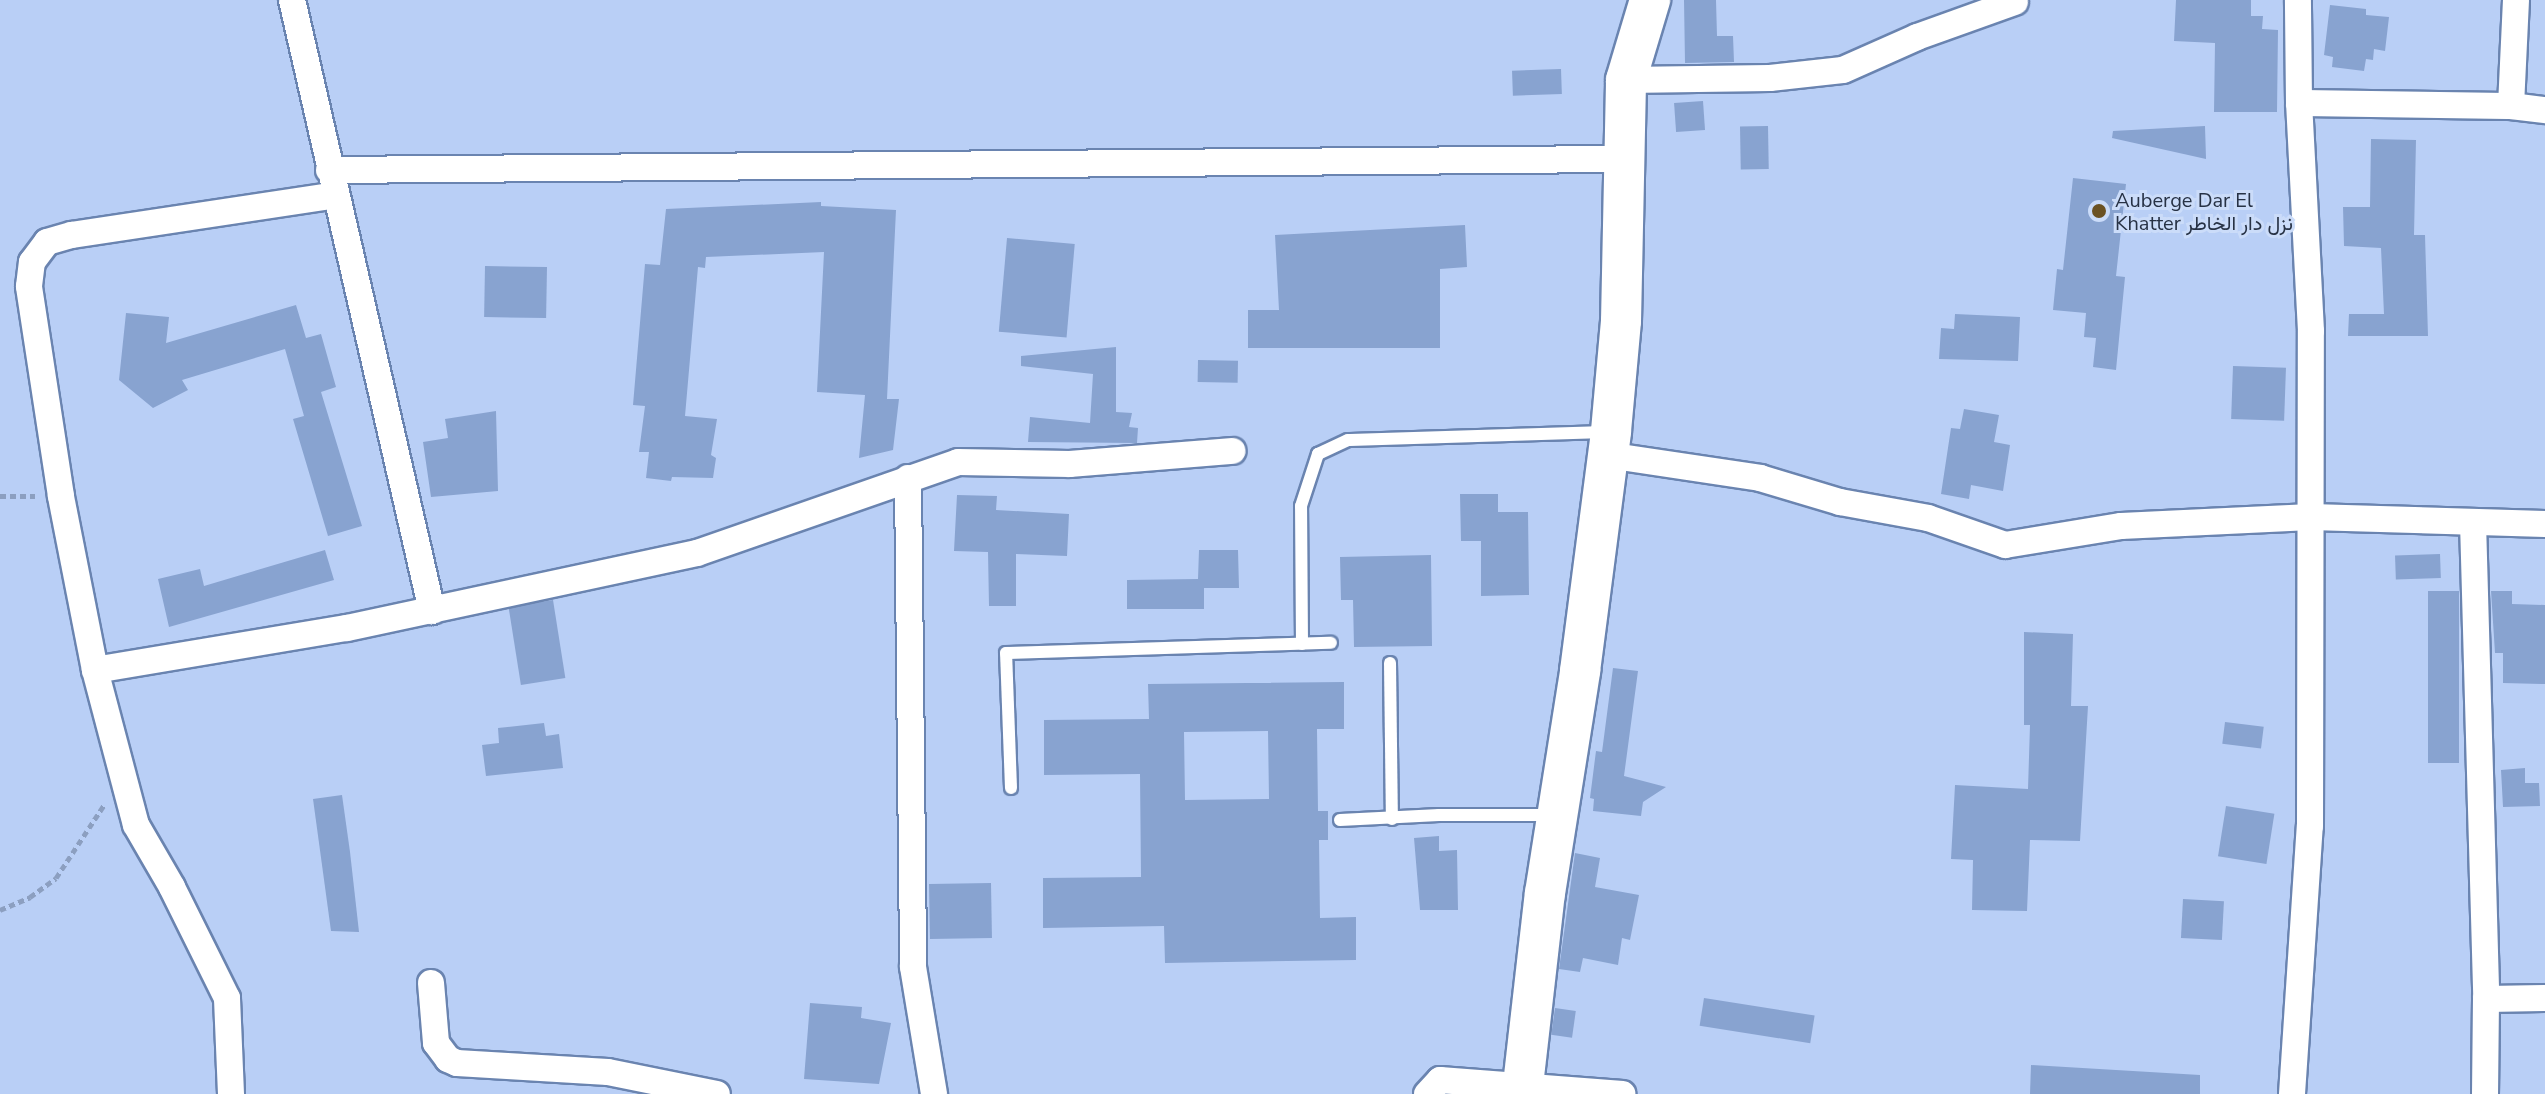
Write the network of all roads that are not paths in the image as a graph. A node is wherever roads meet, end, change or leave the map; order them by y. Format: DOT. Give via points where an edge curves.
graph roads {
  1 [pos="292,0"];
  2 [pos="1650,0"];
  3 [pos="2298,0"];
  4 [pos="2516,0"];
  5 [pos="2015,2"];
  6 [pos="1626,80"];
  7 [pos="2299,103"];
  8 [pos="2511,106"];
  9 [pos="2545,110"];
  10 [pos="1624,159"];
  11 [pos="332,183"];
  12 [pos="1609,443"];
  13 [pos="1232,451"];
  14 [pos="908,478"];
  15 [pos="2311,517"];
  16 [pos="2473,522"];
  17 [pos="2545,524"];
  18 [pos="432,611"];
  19 [pos="1331,643"];
  20 [pos="1302,644"];
  21 [pos="1390,663"];
  22 [pos="95,670"];
  23 [pos="1011,788"];
  24 [pos="1557,815"];
  25 [pos="1392,819"];
  26 [pos="1340,820"];
  27 [pos="431,983"];
  28 [pos="2545,998"];
  29 [pos="2486,999"];
  30 [pos="1523,1090"];
  31 [pos="231,1094"];
  32 [pos="717,1094"];
  33 [pos="934,1094"];
  34 [pos="1427,1094"];
  35 [pos="1622,1094"];
  36 [pos="2292,1094"];
  37 [pos="2485,1094"];
  1 -- 11 [label="street"];
  2 -- 6 [label="main road"];
  3 -- 7 [label="street"];
  4 -- 8 [label="street"];
  5 -- 6 [label="street" via="1843,70 1770,78"];
  6 -- 10 [label="main road"];
  7 -- 8 [label="street"];
  7 -- 15 [label="street" via="2311,331"];
  8 -- 9 [label="street"];
  10 -- 11 [label="street"];
  10 -- 12 [label="main road" via="1621,321"];
  11 -- 18 [label="street"];
  11 -- 22 [label="street" via="72,235 47,242 32,262 33,316"];
  12 -- 15 [label="street" via="1840,502 1928,518 2005,545 2121,526"];
  12 -- 20 [label="lane" via="1348,440 1318,454 1301,506"];
  12 -- 24 [label="main road"];
  13 -- 14 [label="street" via="1070,464 958,462"];
  14 -- 18 [label="street" via="697,553"];
  14 -- 33 [label="street" via="913,967"];
  15 -- 16 [label="street"];
  15 -- 36 [label="street" via="2310,826"];
  16 -- 17 [label="street"];
  16 -- 29 [label="street"];
  18 -- 22 [label="street"];
  19 -- 20 [label="lane"];
  20 -- 23 [label="lane" via="1006,653"];
  21 -- 25 [label="lane"];
  22 -- 31 [label="street" via="136,825 227,998"];
  24 -- 25 [label="lane"];
  24 -- 30 [label="main road"];
  25 -- 26 [label="lane"];
  27 -- 32 [label="street" via="436,1043 457,1063 608,1072"];
  28 -- 29 [label="street"];
  29 -- 37 [label="street"];
  30 -- 34 [label="street" via="1440,1080"];
  30 -- 35 [label="street"];
}
